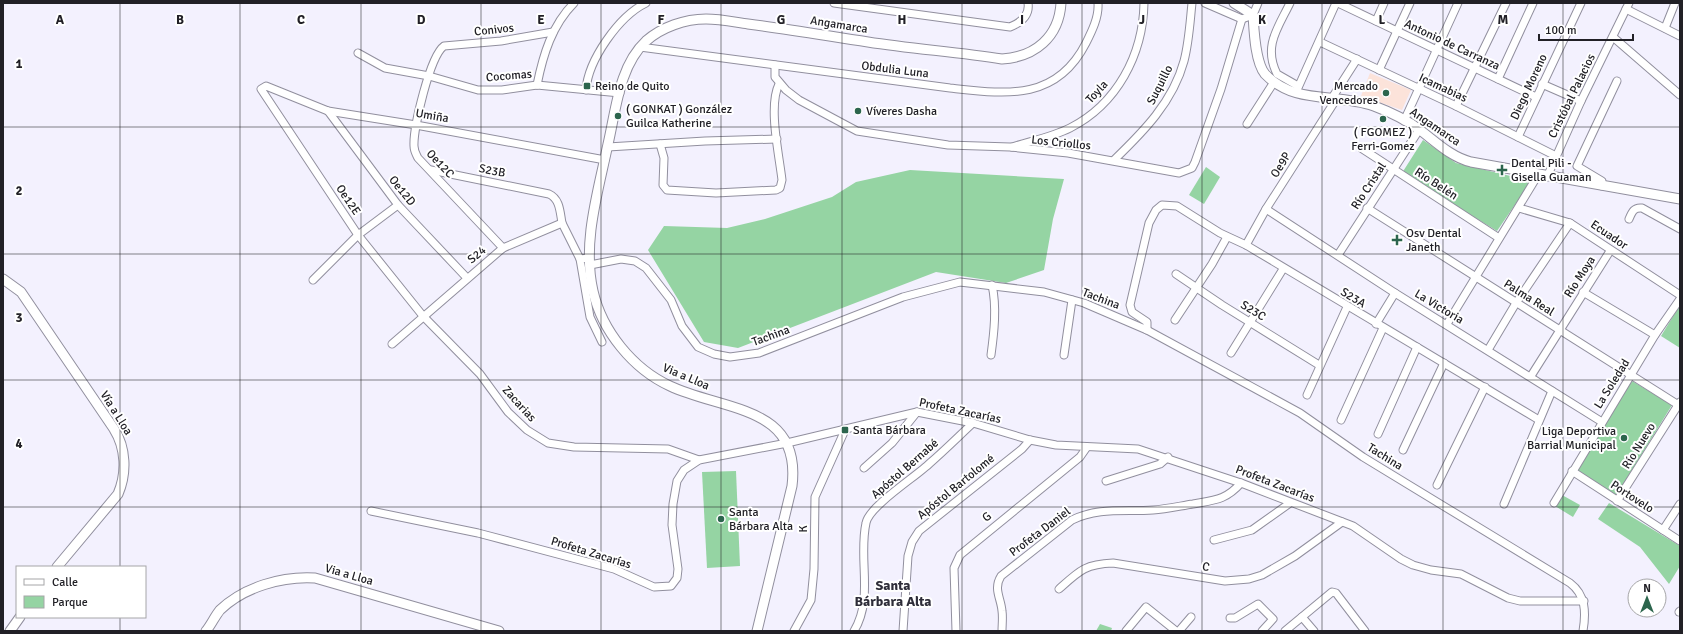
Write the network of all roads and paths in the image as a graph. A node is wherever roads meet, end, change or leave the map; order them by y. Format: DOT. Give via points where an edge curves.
graph roads {
  1 [pos="574,3"];
  2 [pos="646,3"];
  3 [pos="834,3"];
  4 [pos="1028,3"];
  5 [pos="1061,3"];
  6 [pos="1098,3"];
  7 [pos="1144,3"];
  8 [pos="1192,3"];
  9 [pos="1205,3"];
  10 [pos="1234,3"];
  11 [pos="1258,3"];
  12 [pos="1290,3"];
  13 [pos="1337,3"];
  14 [pos="1384,3"];
  15 [pos="1410,3"];
  16 [pos="1458,3"];
  17 [pos="1506,3"];
  18 [pos="1533,3"];
  19 [pos="1581,3"];
  20 [pos="1675,3"];
  21 [pos="876,6"];
  22 [pos="1628,6"];
  23 [pos="1253,15"];
  24 [pos="1242,19"];
  25 [pos="1376,21"];
  26 [pos="1665,28"];
  27 [pos="1397,31"];
  28 [pos="553,32"];
  29 [pos="1680,36"];
  30 [pos="1613,37"];
  31 [pos="1320,42"];
  32 [pos="640,47"];
  33 [pos="439,49"];
  34 [pos="1435,50"];
  35 [pos="358,53"];
  36 [pos="1357,59"];
  37 [pos="776,65"];
  38 [pos="1474,68"];
  39 [pos="1379,70"];
  40 [pos="429,76"];
  41 [pos="1498,79"];
  42 [pos="1274,82"];
  43 [pos="1617,82"];
  44 [pos="779,84"];
  45 [pos="1542,84"];
  46 [pos="537,85"];
  47 [pos="1419,89"];
  48 [pos="586,90"];
  49 [pos="1297,90"];
  50 [pos="261,92"];
  51 [pos="620,93"];
  52 [pos="1680,95"];
  53 [pos="1536,97"];
  54 [pos="1335,98"];
  55 [pos="1581,101"];
  56 [pos="1456,106"];
  57 [pos="328,111"];
  58 [pos="1404,120"];
  59 [pos="1247,124"];
  60 [pos="416,125"];
  61 [pos="1419,130"];
  62 [pos="1518,137"];
  63 [pos="777,139"];
  64 [pos="660,144"];
  65 [pos="608,146"];
  66 [pos="1010,147"];
  67 [pos="1361,148"];
  68 [pos="1556,156"];
  69 [pos="605,160"];
  70 [pos="1114,160"];
  71 [pos="1393,169"];
  72 [pos="431,170"];
  73 [pos="1543,176"];
  74 [pos="1602,186"];
  75 [pos="1680,199"];
  76 [pos="398,205"];
  77 [pos="1367,208"];
  78 [pos="1519,208"];
  79 [pos="1266,209"];
  80 [pos="1628,218"];
  81 [pos="562,223"];
  82 [pos="1570,223"];
  83 [pos="1680,229"];
  84 [pos="358,235"];
  85 [pos="1227,236"];
  86 [pos="1499,238"];
  87 [pos="1246,245"];
  88 [pos="503,248"];
  89 [pos="1610,250"];
  90 [pos="1338,255"];
  91 [pos="586,261"];
  92 [pos="1283,268"];
  93 [pos="1176,274"];
  94 [pos="467,278"];
  95 [pos="1475,278"];
  96 [pos="3,279"];
  97 [pos="313,280"];
  98 [pos="992,285"];
  99 [pos="1196,288"];
  100 [pos="1583,292"];
  101 [pos="1395,293"];
  102 [pos="1680,295"];
  103 [pos="1680,298"];
  104 [pos="1072,300"];
  105 [pos="1516,303"];
  106 [pos="1347,307"];
  107 [pos="423,316"];
  108 [pos="1175,320"];
  109 [pos="1251,323"];
  110 [pos="1376,324"];
  111 [pos="1447,324"];
  112 [pos="1383,328"];
  113 [pos="1147,330"];
  114 [pos="1559,330"];
  115 [pos="1655,335"];
  116 [pos="602,342"];
  117 [pos="392,344"];
  118 [pos="1417,347"];
  119 [pos="1488,350"];
  120 [pos="1231,353"];
  121 [pos="1064,354"];
  122 [pos="991,355"];
  123 [pos="1444,363"];
  124 [pos="1320,366"];
  125 [pos="1531,376"];
  126 [pos="1631,376"];
  127 [pos="1485,387"];
  128 [pos="1552,391"];
  129 [pos="1306,395"];
  130 [pos="1679,405"];
  131 [pos="916,412"];
  132 [pos="1341,420"];
  133 [pos="1540,420"];
  134 [pos="1602,422"];
  135 [pos="973,423"];
  136 [pos="845,430"];
  137 [pos="1378,434"];
  138 [pos="1030,440"];
  139 [pos="787,443"];
  140 [pos="1087,447"];
  141 [pos="1403,450"];
  142 [pos="1168,458"];
  143 [pos="699,460"];
  144 [pos="864,468"];
  145 [pos="1572,471"];
  146 [pos="1106,481"];
  147 [pos="1242,483"];
  148 [pos="1437,485"];
  149 [pos="1618,501"];
  150 [pos="1290,503"];
  151 [pos="1554,503"];
  152 [pos="1504,504"];
  153 [pos="1680,504"];
  154 [pos="371,510"];
  155 [pos="1342,522"];
  156 [pos="1663,530"];
  157 [pos="1214,540"];
  158 [pos="1680,542"];
  159 [pos="58,566"];
  160 [pos="1059,589"];
  161 [pos="1584,601"];
  162 [pos="1191,617"];
  163 [pos="1302,617"];
  164 [pos="19,618"];
  165 [pos="1230,618"];
  166 [pos="10,631"];
  167 [pos="206,631"];
  168 [pos="499,631"];
  169 [pos="757,631"];
  170 [pos="794,631"];
  171 [pos="854,631"];
  172 [pos="903,631"];
  173 [pos="956,631"];
  174 [pos="1002,631"];
  175 [pos="1126,631"];
  176 [pos="1177,631"];
  177 [pos="1262,631"];
  178 [pos="1285,631"];
  179 [pos="1314,631"];
  180 [pos="1365,631"];
  181 [pos="1583,631"];
  1 -- 28 [label="street"];
  2 -- 48 [label="street" via="623,20 610,35 592,68"];
  3 -- 21 [label="street"];
  4 -- 21 [label="street" via="1025,16 1019,23 1010,27"];
  5 -- 32 [label="street, Angamarca" via="1056,25 1048,39 1031,53 1014,58 1002,59 706,19 667,27"];
  6 -- 37 [label="street, Obdulia Luna" via="1092,30 1075,62 1060,76 1024,92 1001,94"];
  7 -- 66 [label="street, Toyla" via="1139,39 1132,61 1122,80 1098,110 1068,128"];
  8 -- 70 [label="street, Suquillo" via="1184,61 1177,79 1157,115"];
  9 -- 24 [label="street"];
  10 -- 23 [label="street"];
  11 -- 23 [label="street"];
  12 -- 49 [label="street" via="1271,43 1270,55 1277,74"];
  13 -- 25 [label="street, Antonio de Carranza"];
  13 -- 31 [label="street"];
  14 -- 25 [label="street"];
  15 -- 27 [label="street"];
  16 -- 34 [label="street"];
  17 -- 38 [label="street"];
  18 -- 41 [label="street"];
  19 -- 45 [label="street, Diego Moreno"];
  20 -- 26 [label="street"];
  22 -- 26 [label="street"];
  22 -- 30 [label="street, Cristóbal Palacios"];
  23 -- 24 [label="street"];
  23 -- 42 [label="street, Angamarca" via="1260,66"];
  24 -- 70 [label="street, Los Criollos" via="1221,89 1192,168 1179,173"];
  25 -- 27 [label="street, Antonio de Carranza"];
  26 -- 29 [label="street"];
  27 -- 34 [label="street, Antonio de Carranza"];
  27 -- 39 [label="street"];
  28 -- 33 [label="street, Conivos" via="501,41 452,44"];
  28 -- 46 [label="street"];
  30 -- 52 [label="street"];
  30 -- 55 [label="street, Cristóbal Palacios"];
  31 -- 36 [label="street, Icamabias"];
  31 -- 49 [label="street"];
  32 -- 37 [label="street, Obdulia Luna"];
  32 -- 51 [label="street, Angamarca" via="629,64"];
  33 -- 40 [label="street, Oe12C"];
  34 -- 38 [label="street, Antonio de Carranza"];
  34 -- 47 [label="street"];
  35 -- 40 [label="street, Cocomas" via="385,68"];
  36 -- 39 [label="street, Icamabias"];
  36 -- 54 [label="street, Oe9P"];
  37 -- 44 [label="street" via="775,77"];
  38 -- 41 [label="street, Antonio de Carranza"];
  38 -- 56 [label="street"];
  39 -- 47 [label="street, Icamabias"];
  40 -- 46 [label="street, Cocomas" via="478,90 490,91"];
  40 -- 60 [label="street, Oe12C"];
  41 -- 53 [label="street, Antonio de Carranza"];
  42 -- 49 [label="street, Angamarca"];
  42 -- 59 [label="street"];
  43 -- 74 [label="street" via="1577,166 1599,178"];
  44 -- 63 [label="street" via="774,98"];
  44 -- 66 [label="street, Los Criollos" via="799,100 857,131 948,145"];
  45 -- 53 [label="street, Diego Moreno"];
  45 -- 55 [label="street"];
  46 -- 48 [label="street, Cocomas"];
  47 -- 56 [label="street, Icamabias"];
  47 -- 58 [label="street"];
  48 -- 51 [label="street, Cocomas"];
  49 -- 54 [label="street, Angamarca"];
  50 -- 57 [label="street, Umiña" via="266,86"];
  50 -- 84 [label="street, Oe12E"];
  51 -- 65 [label="street, Via a Lloa"];
  53 -- 62 [label="street, Diego Moreno"];
  54 -- 58 [label="street, Angamarca" via="1373,106"];
  54 -- 79 [label="street, Oe9P"];
  55 -- 68 [label="street, Cristóbal Palacios"];
  56 -- 62 [label="street, Icamabias"];
  57 -- 60 [label="street, Umiña"];
  57 -- 76 [label="street, Oe12D"];
  58 -- 61 [label="street, Angamarca"];
  60 -- 69 [label="street, Umiña"];
  60 -- 72 [label="street, Oe12C" via="415,153"];
  61 -- 71 [label="street, Río Cristal"];
  61 -- 73 [label="street, Angamarca" via="1464,160"];
  62 -- 68 [label="street, Icamabias"];
  63 -- 64 [label="street" via="705,140"];
  63 -- 64 [label="street" via="782,180 780,188 772,191 716,193 667,190 663,185 664,158"];
  64 -- 65 [label="street"];
  65 -- 69 [label="street, Via a Lloa"];
  66 -- 70 [label="street, Los Criollos"];
  67 -- 71 [label="street, Río Belén"];
  68 -- 73 [label="street, Cristóbal Palacios"];
  69 -- 91 [label="street, Via a Lloa"];
  71 -- 77 [label="street, Río Cristal"];
  71 -- 86 [label="street, Río Belén"];
  72 -- 81 [label="street, S23B" via="555,196"];
  72 -- 88 [label="street, Oe12C"];
  73 -- 74 [label="street, Angamarca"];
  73 -- 78 [label="street, Cristóbal Palacios"];
  74 -- 75 [label="street, Angamarca"];
  76 -- 84 [label="street"];
  76 -- 94 [label="street, Oe12D"];
  77 -- 90 [label="street, Río Cristal"];
  77 -- 95 [label="street, Palma Real"];
  78 -- 82 [label="street, Ecuador"];
  78 -- 86 [label="street, Cristóbal Palacios"];
  79 -- 87 [label="street, Oe9P"];
  79 -- 90 [label="street, La Victoria"];
  80 -- 83 [label="street" via="1638,207"];
  81 -- 88 [label="street, S24"];
  81 -- 91 [label="street"];
  82 -- 89 [label="street, Ecuador"];
  82 -- 105 [label="street"];
  84 -- 97 [label="street"];
  84 -- 107 [label="street, Oe12E"];
  85 -- 87 [label="street, S23A"];
  85 -- 99 [label="street"];
  85 -- 113 [label="street, S23A" via="1177,206 1162,205 1156,210 1149,223 1130,309 1147,322"];
  86 -- 95 [label="street, Cristóbal Palacios"];
  87 -- 92 [label="street, S23A"];
  88 -- 94 [label="street, S24"];
  89 -- 100 [label="street, Río Moya"];
  89 -- 102 [label="street, Ecuador"];
  90 -- 101 [label="street, La Victoria"];
  91 -- 98 [label="street, Tachina" via="621,259 635,261 646,268 671,300 682,326 698,347 730,357 759,353 903,296 960,282"];
  91 -- 116 [label="street" via="590,317"];
  91 -- 139 [label="street, Via a Lloa" via="599,311 634,362 670,386 761,418 778,430"];
  92 -- 106 [label="street, S23A"];
  92 -- 109 [label="street"];
  93 -- 99 [label="street, S23C"];
  94 -- 107 [label="street, S24"];
  95 -- 105 [label="street, Palma Real"];
  95 -- 111 [label="street, Cristóbal Palacios"];
  96 -- 159 [label="street, Vía a Lloa" via="21,292 114,429 123,450 124,470 118,494"];
  98 -- 104 [label="street, Tachina" via="1044,292"];
  98 -- 122 [label="street" via="994,313"];
  99 -- 108 [label="street"];
  99 -- 109 [label="street, S23C"];
  100 -- 114 [label="street, Río Moya"];
  100 -- 115 [label="street"];
  101 -- 110 [label="street"];
  101 -- 111 [label="street, La Victoria"];
  103 -- 115 [label="street, La Soledad"];
  104 -- 113 [label="street, Tachina"];
  104 -- 121 [label="street"];
  105 -- 114 [label="street, Palma Real"];
  105 -- 119 [label="street"];
  106 -- 110 [label="street, S23A"];
  106 -- 124 [label="street"];
  107 -- 117 [label="street, S24"];
  107 -- 143 [label="street, Zacarias" via="480,374 508,412 527,430 548,443 574,447 668,449"];
  109 -- 120 [label="street"];
  109 -- 124 [label="street, S23C"];
  110 -- 112 [label="street, S23A"];
  111 -- 119 [label="street, La Victoria"];
  112 -- 118 [label="street, S23A"];
  112 -- 132 [label="street"];
  113 -- 161 [label="street, Tachina" via="1300,413 1363,457 1570,583"];
  114 -- 125 [label="street, Río Moya"];
  114 -- 126 [label="street, Palma Real"];
  115 -- 126 [label="street, La Soledad"];
  118 -- 123 [label="street, S23A"];
  118 -- 137 [label="street"];
  119 -- 125 [label="street, La Victoria"];
  123 -- 127 [label="street, S23A"];
  123 -- 141 [label="street"];
  124 -- 129 [label="street"];
  125 -- 128 [label="street, La Victoria"];
  126 -- 130 [label="street, Palma Real"];
  126 -- 134 [label="street, La Soledad"];
  127 -- 133 [label="street, S23A"];
  127 -- 148 [label="street"];
  128 -- 133 [label="street"];
  128 -- 134 [label="street, La Victoria"];
  130 -- 149 [label="street, Río Nuevo"];
  131 -- 135 [label="street, Profeta Zacarías"];
  131 -- 136 [label="street, Profeta Zacarías"];
  131 -- 144 [label="street" via="892,443"];
  133 -- 152 [label="street"];
  134 -- 145 [label="street, La Soledad"];
  135 -- 138 [label="street, Profeta Zacarías"];
  135 -- 171 [label="street, Apóstol Bernabé" via="930,464 880,503 866,521 864,605"];
  136 -- 139 [label="street, Profeta Zacarías"];
  136 -- 170 [label="street, K" via="815,497 811,600"];
  138 -- 140 [label="street, Profeta Zacarías"];
  138 -- 172 [label="street, Apóstol Bartolomé" via="919,531 908,556"];
  139 -- 143 [label="street, Profeta Zacarías"];
  139 -- 169 [label="street, Via a Lloa" via="792,462 792,486"];
  140 -- 142 [label="street, Profeta Zacarías" via="1138,449"];
  140 -- 173 [label="street, G" via="1080,457 960,555 954,568"];
  142 -- 146 [label="street" via="1160,464"];
  142 -- 147 [label="street, Profeta Zacarías"];
  143 -- 154 [label="street, Profeta Zacarías" via="684,470 677,482 672,525 677,578 671,586 662,588 654,587 614,569 478,533"];
  145 -- 149 [label="street, Portovelo"];
  145 -- 151 [label="street, La Soledad"];
  147 -- 150 [label="street, Profeta Zacarías"];
  147 -- 174 [label="street, Profeta Daniel" via="1221,499 1154,510 1084,514 1072,520 1001,576 997,582 998,600 1003,612"];
  149 -- 156 [label="street, Portovelo"];
  150 -- 155 [label="street, Profeta Zacarías"];
  150 -- 157 [label="street" via="1252,530"];
  153 -- 156 [label="street"];
  155 -- 160 [label="street, C" via="1295,556 1249,580 1225,580 1113,563 1097,563 1082,569"];
  155 -- 161 [label="street, Profeta Zacarías" via="1363,532 1413,565 1461,574 1508,598 1520,601"];
  156 -- 158 [label="street, Portovelo"];
  161 -- 181 [label="street"];
  162 -- 176 [label="street"];
  163 -- 178 [label="street"];
  163 -- 179 [label="street"];
  163 -- 180 [label="street" via="1332,592 1336,593"];
  164 -- 166 [label="street"];
  165 -- 177 [label="street" via="1235,618 1258,604 1272,620"];
  167 -- 168 [label="street, Via a Lloa" via="220,611 242,595 272,582 302,577 315,578"];
  175 -- 176 [label="street" via="1146,607"];
}
